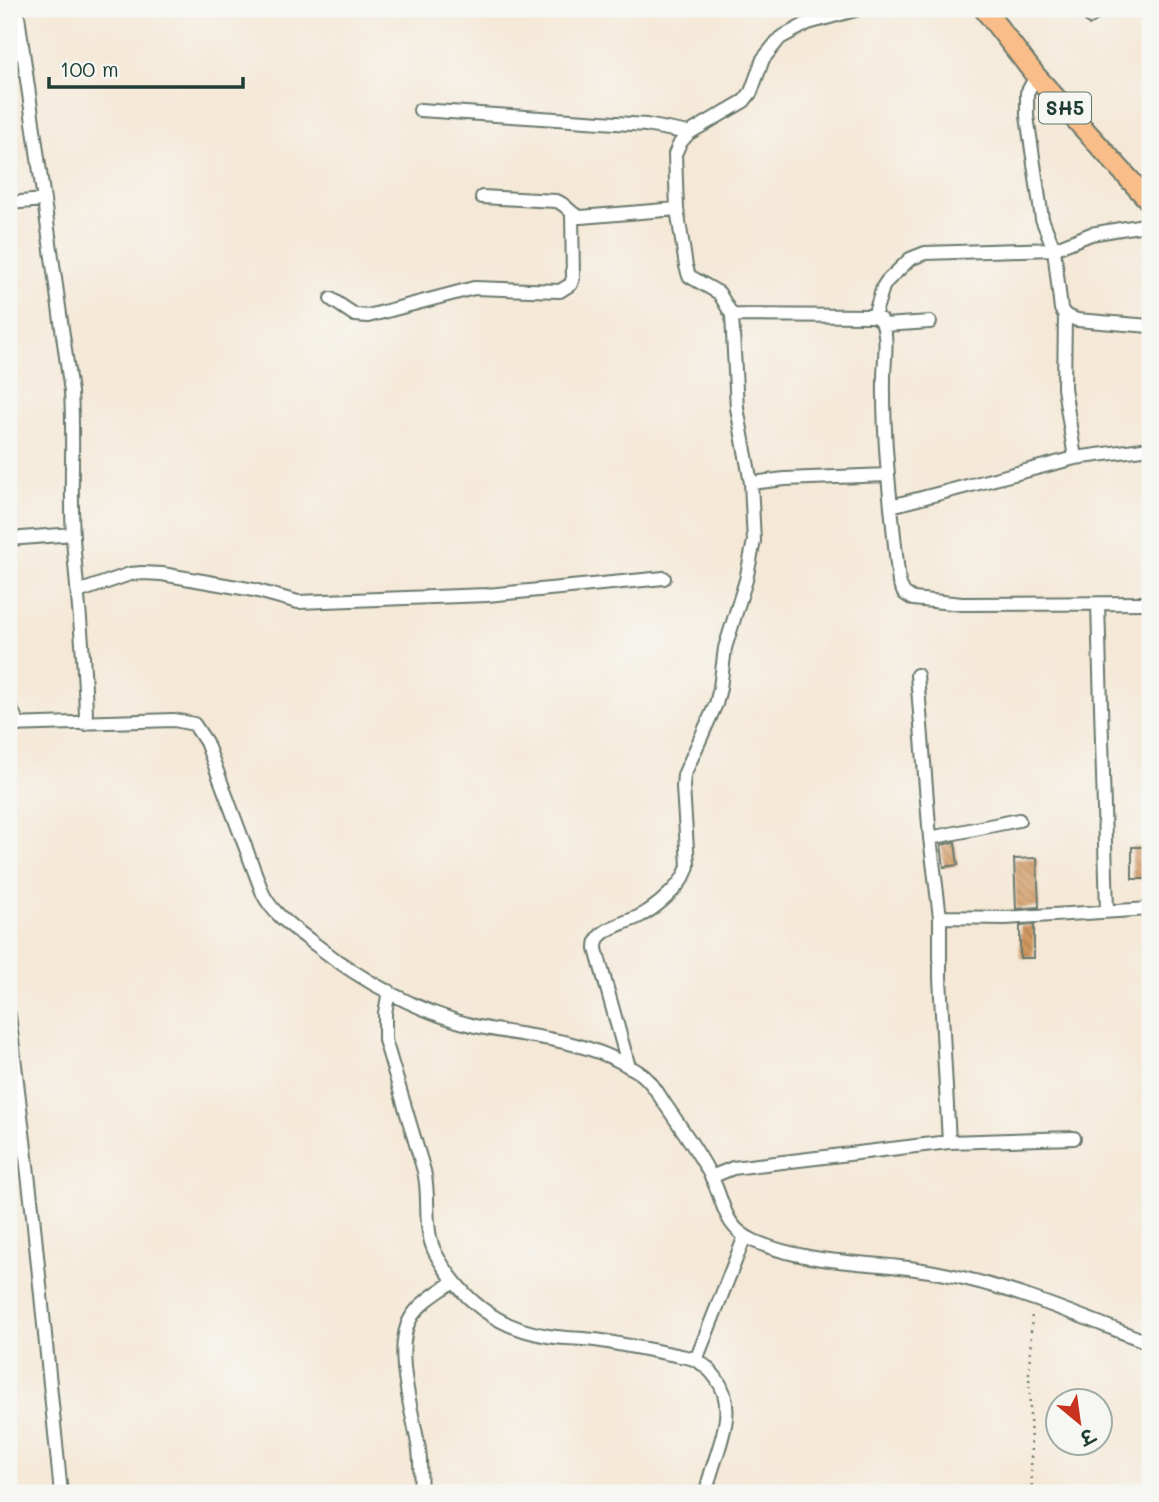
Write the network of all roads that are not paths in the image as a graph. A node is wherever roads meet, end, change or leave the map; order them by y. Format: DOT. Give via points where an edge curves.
graph roads {
  1 [pos="16,9"];
  2 [pos="859,9"];
  3 [pos="984,9"];
  4 [pos="22,51"];
  5 [pos="9,55"];
  6 [pos="1036,76"];
  7 [pos="420,110"];
  8 [pos="689,133"];
  9 [pos="482,197"];
  10 [pos="44,200"];
  11 [pos="1150,202"];
  12 [pos="9,203"];
  13 [pos="677,209"];
  14 [pos="572,213"];
  15 [pos="1150,224"];
  16 [pos="1054,249"];
  17 [pos="331,299"];
  18 [pos="733,315"];
  19 [pos="1065,315"];
  20 [pos="879,321"];
  21 [pos="930,322"];
  22 [pos="1150,326"];
  23 [pos="1150,448"];
  24 [pos="1075,458"];
  25 [pos="888,475"];
  26 [pos="751,483"];
  27 [pos="891,506"];
  28 [pos="73,534"];
  29 [pos="9,539"];
  30 [pos="664,578"];
  31 [pos="78,592"];
  32 [pos="1150,603"];
  33 [pos="1098,604"];
  34 [pos="917,675"];
  35 [pos="9,705"];
  36 [pos="86,724"];
  37 [pos="14,725"];
  38 [pos="1019,820"];
  39 [pos="930,838"];
  40 [pos="1150,909"];
  41 [pos="1107,911"];
  42 [pos="940,917"];
  43 [pos="388,992"];
  44 [pos="9,1015"];
  45 [pos="629,1067"];
  46 [pos="1074,1138"];
  47 [pos="949,1142"];
  48 [pos="711,1177"];
  49 [pos="745,1236"];
  50 [pos="454,1281"];
  51 [pos="1150,1343"];
  52 [pos="696,1360"];
  53 [pos="61,1493"];
  54 [pos="421,1493"];
  55 [pos="706,1493"];
  1 -- 4 [label="street"];
  2 -- 8 [label="street" via="808,23 780,38 763,59 744,101"];
  3 -- 6 [label="main road, SH5"];
  4 -- 5 [label="street"];
  4 -- 10 [label="street"];
  6 -- 11 [label="main road, SH5"];
  6 -- 16 [label="street" via="1026,103 1042,219"];
  7 -- 8 [label="street" via="646,125"];
  8 -- 13 [label="street" via="676,154"];
  9 -- 14 [label="street" via="556,201"];
  10 -- 12 [label="street"];
  10 -- 28 [label="street" via="71,392"];
  13 -- 14 [label="street" via="581,217"];
  13 -- 18 [label="street" via="690,276 719,293"];
  14 -- 17 [label="street" via="573,278 566,288 474,288 368,316 355,316"];
  15 -- 16 [label="street" via="1091,234"];
  16 -- 19 [label="street"];
  16 -- 20 [label="street" via="917,255 883,287"];
  18 -- 20 [label="street"];
  18 -- 26 [label="street" via="737,408"];
  19 -- 22 [label="street"];
  19 -- 24 [label="street" via="1064,388"];
  20 -- 21 [label="street"];
  20 -- 25 [label="street"];
  23 -- 24 [label="street"];
  24 -- 27 [label="street"];
  25 -- 26 [label="street"];
  25 -- 27 [label="street"];
  26 -- 45 [label="street" via="754,541 746,580 725,648 716,704 684,775 687,874 650,910 596,940"];
  27 -- 33 [label="street" via="899,583 913,599 962,604"];
  28 -- 29 [label="street"];
  28 -- 31 [label="street"];
  30 -- 31 [label="street" via="486,595 298,602 254,590 142,573"];
  31 -- 36 [label="street"];
  32 -- 33 [label="street"];
  33 -- 41 [label="street"];
  34 -- 39 [label="street"];
  35 -- 37 [label="street"];
  36 -- 37 [label="street"];
  36 -- 43 [label="street" via="174,720 194,724 216,766 267,902 321,948"];
  38 -- 39 [label="street"];
  39 -- 42 [label="street"];
  40 -- 41 [label="street"];
  41 -- 42 [label="street"];
  42 -- 47 [label="street"];
  43 -- 45 [label="street" via="462,1022 582,1046"];
  43 -- 50 [label="street" via="387,1050 424,1171 432,1245"];
  44 -- 53 [label="street"];
  45 -- 48 [label="street" via="652,1086"];
  46 -- 47 [label="street"];
  47 -- 48 [label="street" via="733,1168"];
  48 -- 49 [label="street" via="728,1220"];
  49 -- 51 [label="street" via="801,1257 937,1272 1033,1298"];
  49 -- 52 [label="street"];
  50 -- 52 [label="street" via="479,1307 513,1328"];
  50 -- 54 [label="street" via="420,1306 406,1335 405,1382 419,1448"];
  52 -- 55 [label="street" via="719,1381 727,1406"];
}
